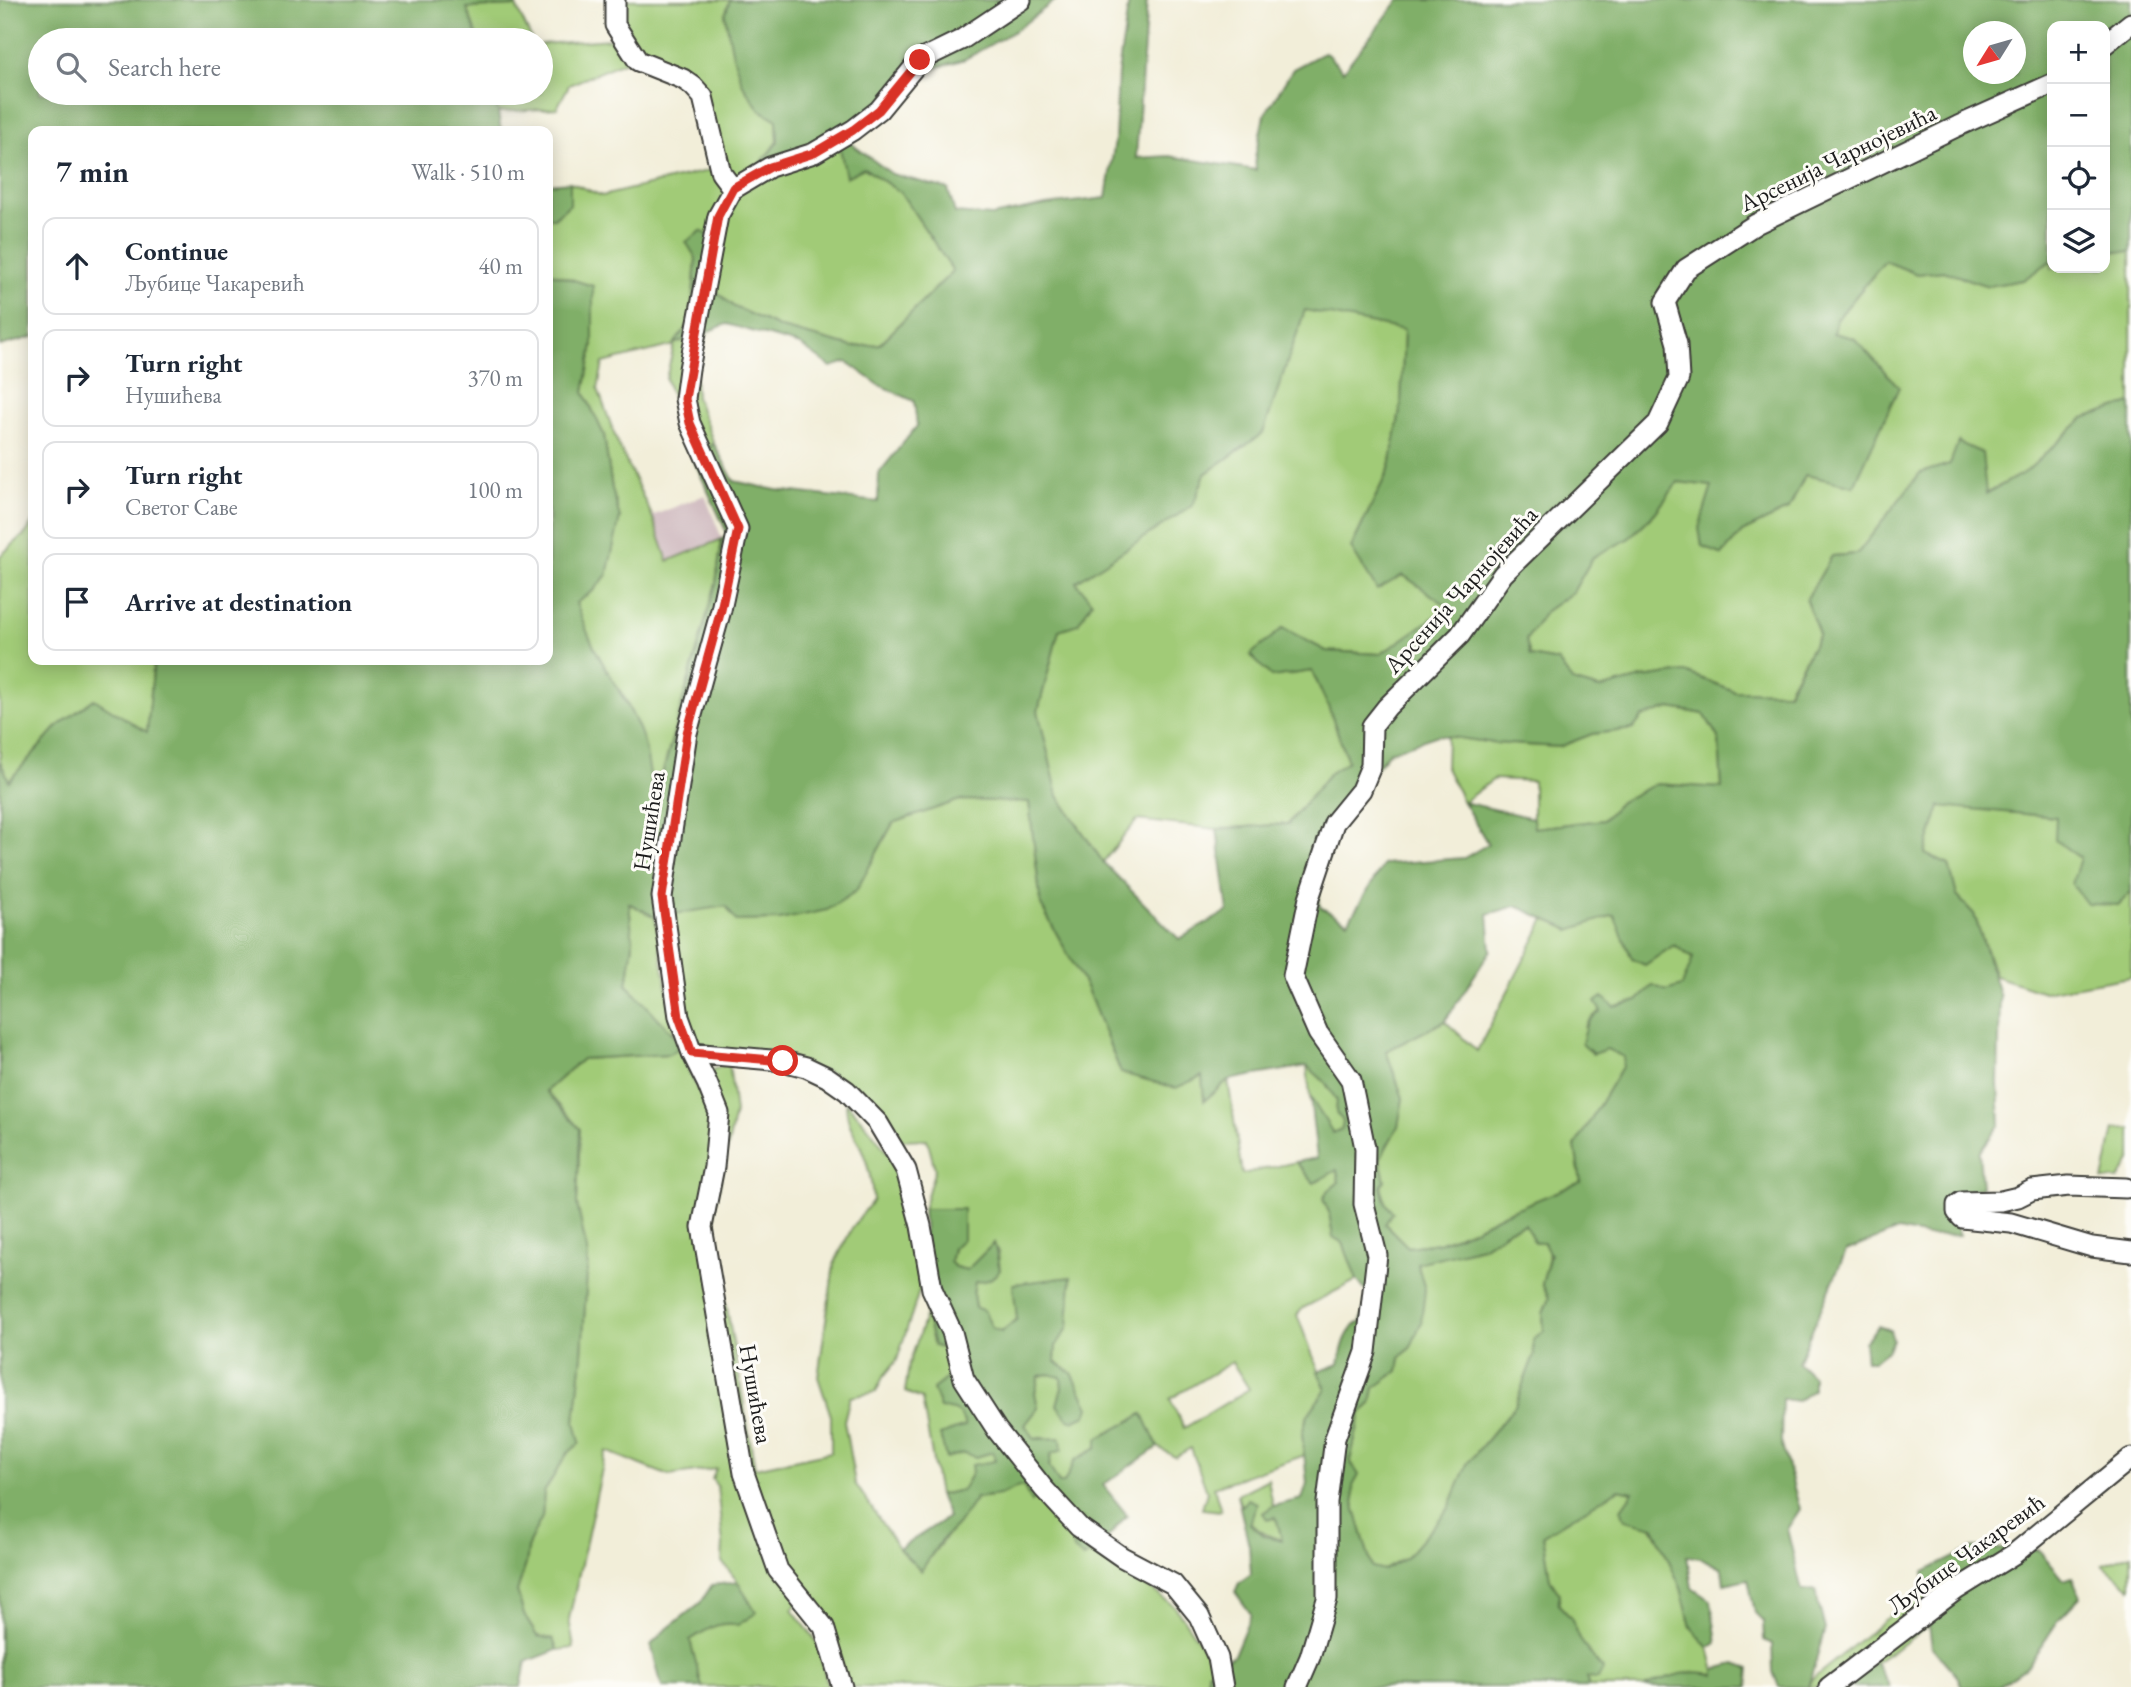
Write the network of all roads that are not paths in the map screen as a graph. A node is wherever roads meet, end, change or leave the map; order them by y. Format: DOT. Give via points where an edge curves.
graph roads {
  1 [pos="615,0"];
  2 [pos="1021,0"];
  3 [pos="2131,23"];
  4 [pos="2110,40"];
  5 [pos="2047,86"];
  6 [pos="733,188"];
  7 [pos="692,1053"];
  8 [pos="2126,1188"];
  9 [pos="2131,1252"];
  10 [pos="2131,1458"];
  11 [pos="842,1687"];
  12 [pos="1223,1687"];
  13 [pos="1297,1687"];
  14 [pos="1829,1687"];
  1 -- 6 [label="street" via="615,25 638,61 683,79 703,97 721,173"];
  2 -- 6 [label="street" via="961,40 920,60 879,110 853,130 814,153 770,167"];
  3 -- 4 [label="street"];
  5 -- 13 [label="street, Арсенија Чарнојевића" via="1756,224 1686,269 1665,302 1677,344 1679,378 1658,422 1503,574 1460,635 1372,726 1371,766 1361,790 1334,823 1309,898 1293,976 1318,1033 1350,1080 1365,1148 1364,1204 1377,1255 1366,1352 1335,1438 1327,1502 1327,1599"];
  6 -- 7 [label="street, Нушићева" via="718,216 685,399 690,423 738,529 687,733 662,897 679,1017"];
  7 -- 11 [label="street, Нушићева" via="719,1113 702,1227 744,1473 778,1570 824,1627"];
  7 -- 12 [label="street" via="806,1067 847,1091 878,1123 906,1170 932,1289 952,1332 964,1379 997,1430 1079,1527 1173,1584 1199,1616 1218,1658"];
  8 -- 9 [label="street" via="2032,1190 2001,1201 1961,1202 1957,1212 1962,1218 2011,1223 2092,1247"];
  10 -- 14 [label="street, Љубице Чакаревић" via="2014,1555 1956,1590"];
}
